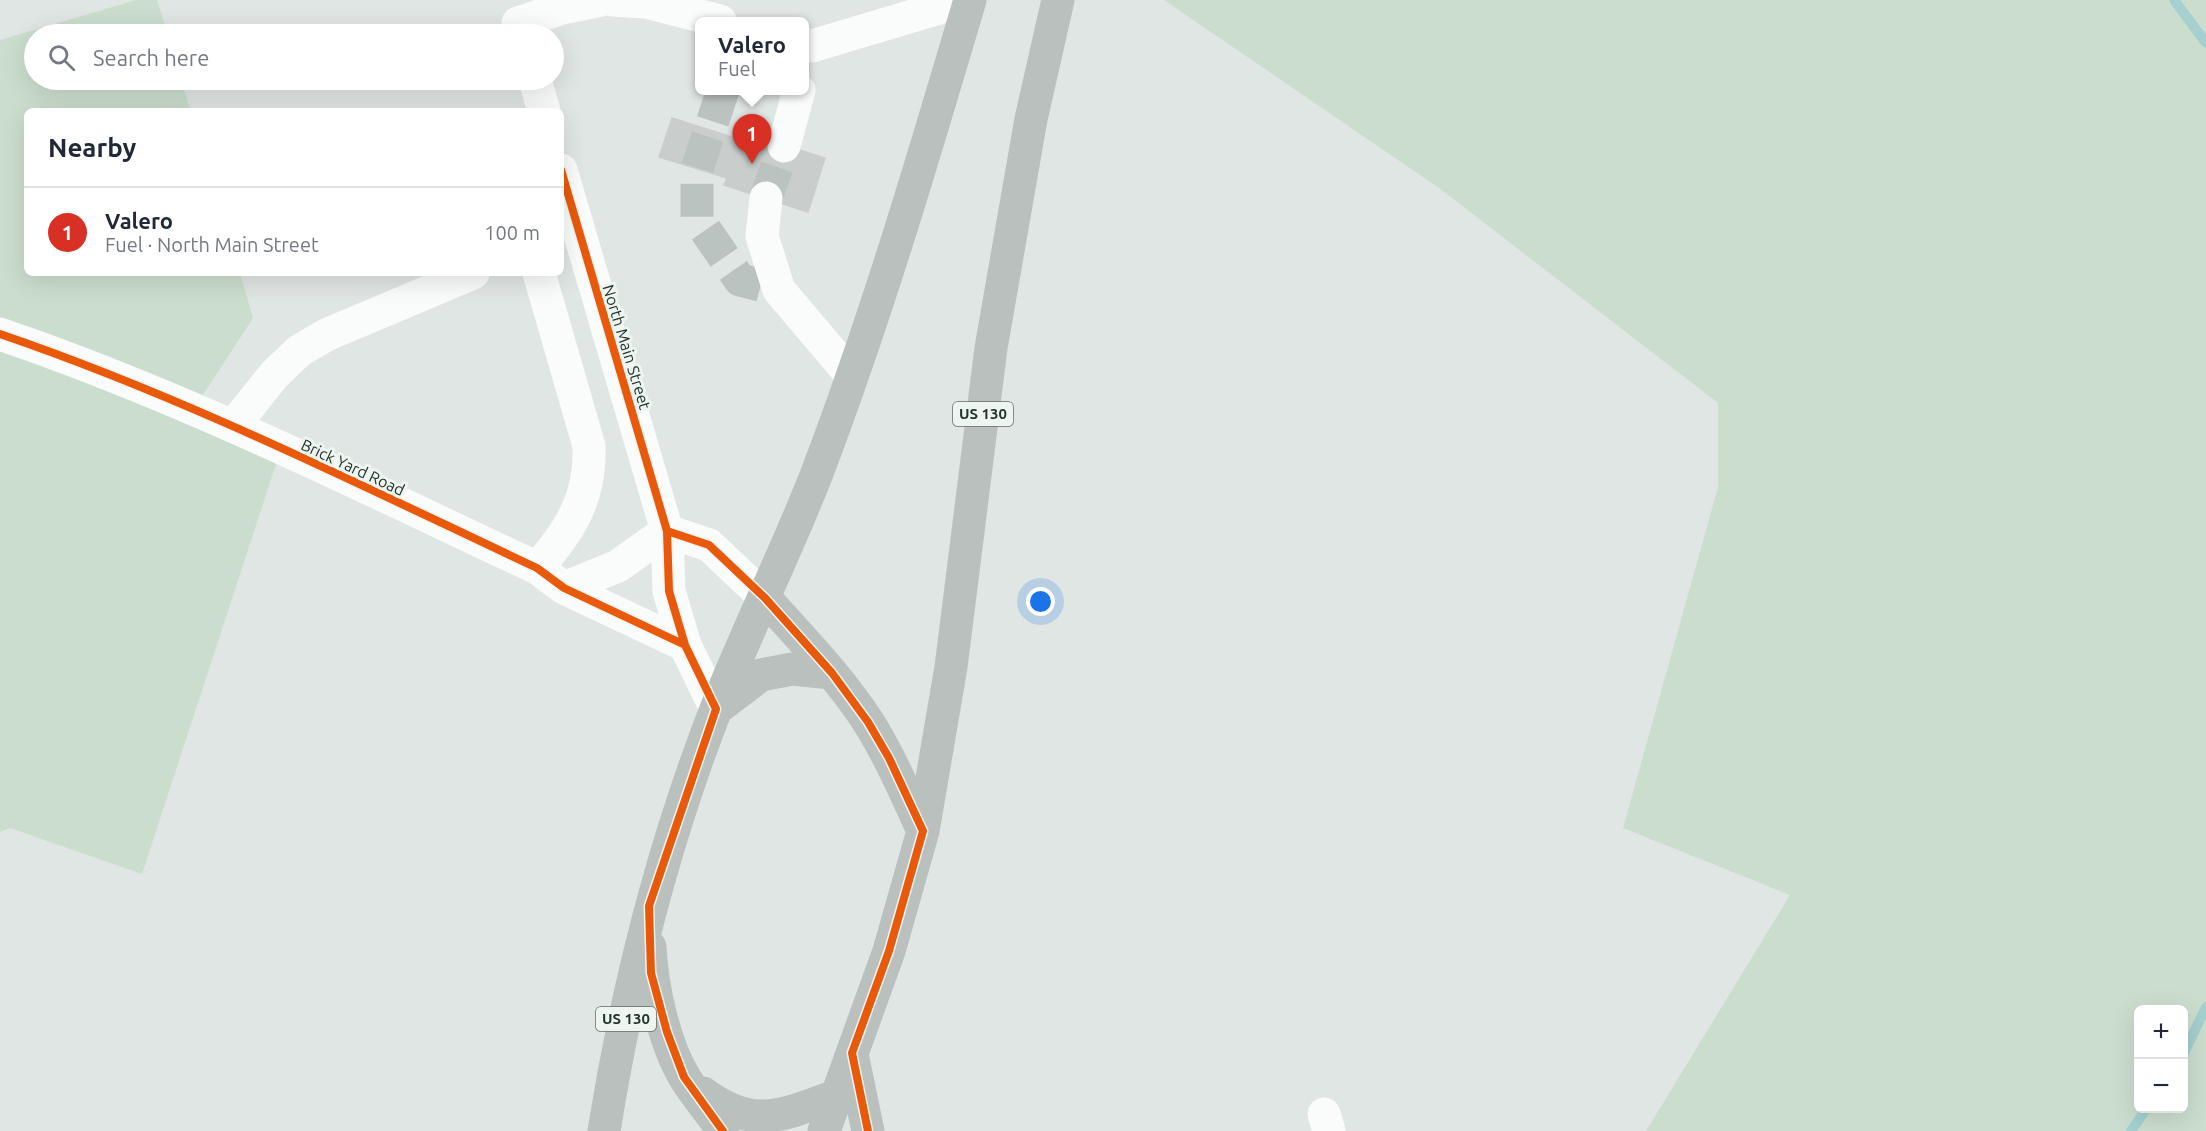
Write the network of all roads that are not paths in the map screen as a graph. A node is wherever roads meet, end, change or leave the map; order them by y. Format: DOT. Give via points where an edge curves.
graph roads {
  1 [pos="601,0"];
  2 [pos="612,0"];
  3 [pos="968,0"];
  4 [pos="1058,0"];
  5 [pos="704,17"];
  6 [pos="517,19"];
  7 [pos="809,53"];
  8 [pos="538,90"];
  9 [pos="798,95"];
  10 [pos="543,108"];
  11 [pos="784,146"];
  12 [pos="564,193"];
  13 [pos="766,198"];
  14 [pos="569,231"];
  15 [pos="466,276"];
  16 [pos="540,276"];
  17 [pos="0,334"];
  18 [pos="852,376"];
  19 [pos="234,425"];
  20 [pos="637,428"];
  21 [pos="588,446"];
  22 [pos="667,531"];
  23 [pos="537,568"];
  24 [pos="564,588"];
  25 [pos="765,598"];
  26 [pos="685,645"];
  27 [pos="832,674"];
  28 [pos="716,709"];
  29 [pos="923,831"];
  30 [pos="649,906"];
  31 [pos="852,1053"];
  32 [pos="684,1077"];
  33 [pos="837,1095"];
  34 [pos="604,1131"];
  35 [pos="723,1131"];
  36 [pos="824,1131"];
  37 [pos="868,1131"];
  1 -- 6 [label="street"];
  2 -- 5 [label="street" via="646,3"];
  3 -- 7 [label="street"];
  3 -- 18 [label="highway, US 130" via="896,248"];
  4 -- 29 [label="highway, US 130" via="1031,119 992,348 951,667"];
  8 -- 10 [label="street"];
  9 -- 11 [label="street"];
  12 -- 14 [label="street, North Main Street"];
  13 -- 18 [label="street" via="762,236 779,290"];
  14 -- 20 [label="street, North Main Street"];
  15 -- 19 [label="street" via="326,335 299,351"];
  16 -- 21 [label="street"];
  17 -- 19 [label="street, Brick Yard Road" via="72,358"];
  18 -- 25 [label="highway, US 130"];
  19 -- 23 [label="street, Brick Yard Road"];
  20 -- 21 [label="street"];
  20 -- 22 [label="street, North Main Street"];
  21 -- 23 [label="street" via="590,472 580,506 561,541"];
  22 -- 24 [label="street" via="618,566"];
  22 -- 25 [label="street" via="709,544"];
  22 -- 26 [label="street, North Main Street" via="669,591"];
  23 -- 24 [label="street, Brick Yard Road"];
  24 -- 26 [label="street, Brick Yard Road"];
  25 -- 27 [label="highway"];
  25 -- 28 [label="highway, US 130"];
  26 -- 28 [label="street, North Main Street"];
  27 -- 28 [label="highway" via="792,669 761,675"];
  27 -- 29 [label="highway" via="878,740"];
  28 -- 30 [label="highway, US 130"];
  29 -- 31 [label="highway, US 130" via="889,951"];
  30 -- 32 [label="highway" via="651,973"];
  30 -- 34 [label="highway, US 130"];
  31 -- 33 [label="highway, US 130"];
  31 -- 37 [label="highway"];
  32 -- 33 [label="highway" via="720,1107 746,1119 777,1118"];
  32 -- 35 [label="highway"];
  33 -- 36 [label="highway, US 130"];
}
